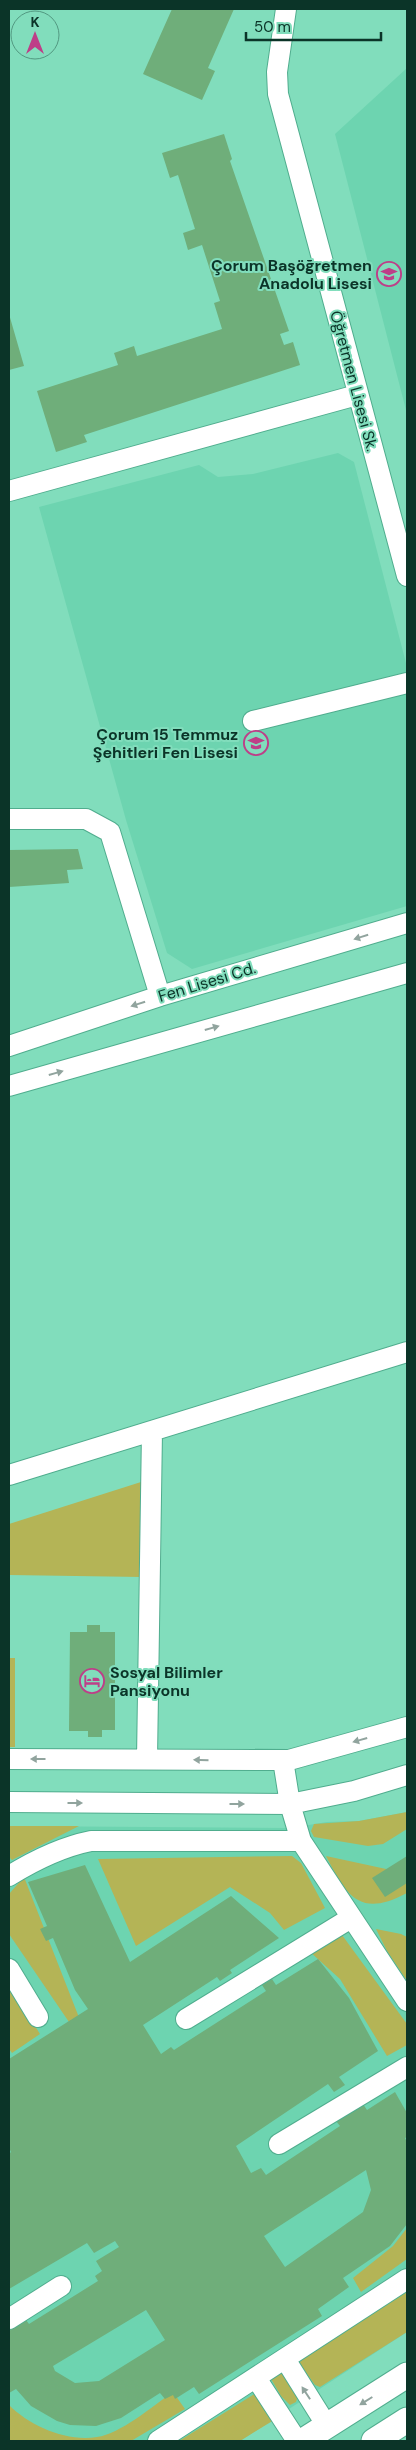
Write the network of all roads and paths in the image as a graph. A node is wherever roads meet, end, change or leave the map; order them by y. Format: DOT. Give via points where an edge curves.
graph roads {
  1 [pos="286,9"];
  2 [pos="357,395"];
  3 [pos="9,491"];
  4 [pos="407,576"];
  5 [pos="407,684"];
  6 [pos="253,722"];
  7 [pos="9,819"];
  8 [pos="407,923"];
  9 [pos="407,973"];
  10 [pos="160,996"];
  11 [pos="9,1046"];
  12 [pos="9,1086"];
  13 [pos="407,1352"];
  14 [pos="152,1432"];
  15 [pos="9,1476"];
  16 [pos="407,1727"];
  17 [pos="9,1759"];
  18 [pos="148,1759"];
  19 [pos="283,1760"];
  20 [pos="407,1775"];
  21 [pos="9,1802"];
  22 [pos="290,1804"];
  23 [pos="301,1841"];
  24 [pos="9,1876"];
  25 [pos="351,1918"];
  26 [pos="9,1969"];
  27 [pos="407,2001"];
  28 [pos="38,2017"];
  29 [pos="186,2018"];
  30 [pos="407,2067"];
  31 [pos="279,2144"];
  32 [pos="407,2279"];
  33 [pos="61,2286"];
  34 [pos="9,2319"];
  35 [pos="285,2360"];
  36 [pos="407,2375"];
  37 [pos="256,2378"];
  38 [pos="407,2420"];
  39 [pos="327,2426"];
  40 [pos="158,2441"];
  41 [pos="297,2441"];
  42 [pos="303,2441"];
  43 [pos="374,2441"];
  1 -- 2 [label="street, Öğretmen Lisesi Sk." via="277,72 278,94"];
  2 -- 3 [label="street"];
  2 -- 4 [label="street, Öğretmen Lisesi Sk."];
  5 -- 6 [label="street"];
  7 -- 10 [label="street" via="86,819 110,832"];
  8 -- 10 [label="street, Fen Lisesi Cd., one-way"];
  12 -- 9 [label="street, one-way"];
  10 -- 11 [label="street, Fen Lisesi Cd., one-way"];
  13 -- 14 [label="street"];
  14 -- 15 [label="street"];
  14 -- 18 [label="street"];
  16 -- 19 [label="street, one-way"];
  18 -- 17 [label="street, one-way"];
  19 -- 18 [label="street, one-way"];
  19 -- 22 [label="street"];
  20 -- 22 [label="street" via="354,1791"];
  21 -- 22 [label="street, one-way"];
  22 -- 23 [label="street"];
  23 -- 24 [label="street" via="91,1841 45,1855"];
  23 -- 25 [label="street"];
  25 -- 27 [label="street"];
  25 -- 29 [label="street"];
  26 -- 28 [label="street"];
  30 -- 31 [label="street"];
  32 -- 35 [label="street"];
  33 -- 34 [label="street"];
  35 -- 37 [label="street"];
  39 -- 35 [label="street, one-way"];
  36 -- 39 [label="main road, one-way"];
  37 -- 40 [label="street"];
  37 -- 41 [label="street"];
  38 -- 43 [label="main road"];
  39 -- 42 [label="main road"];
}
